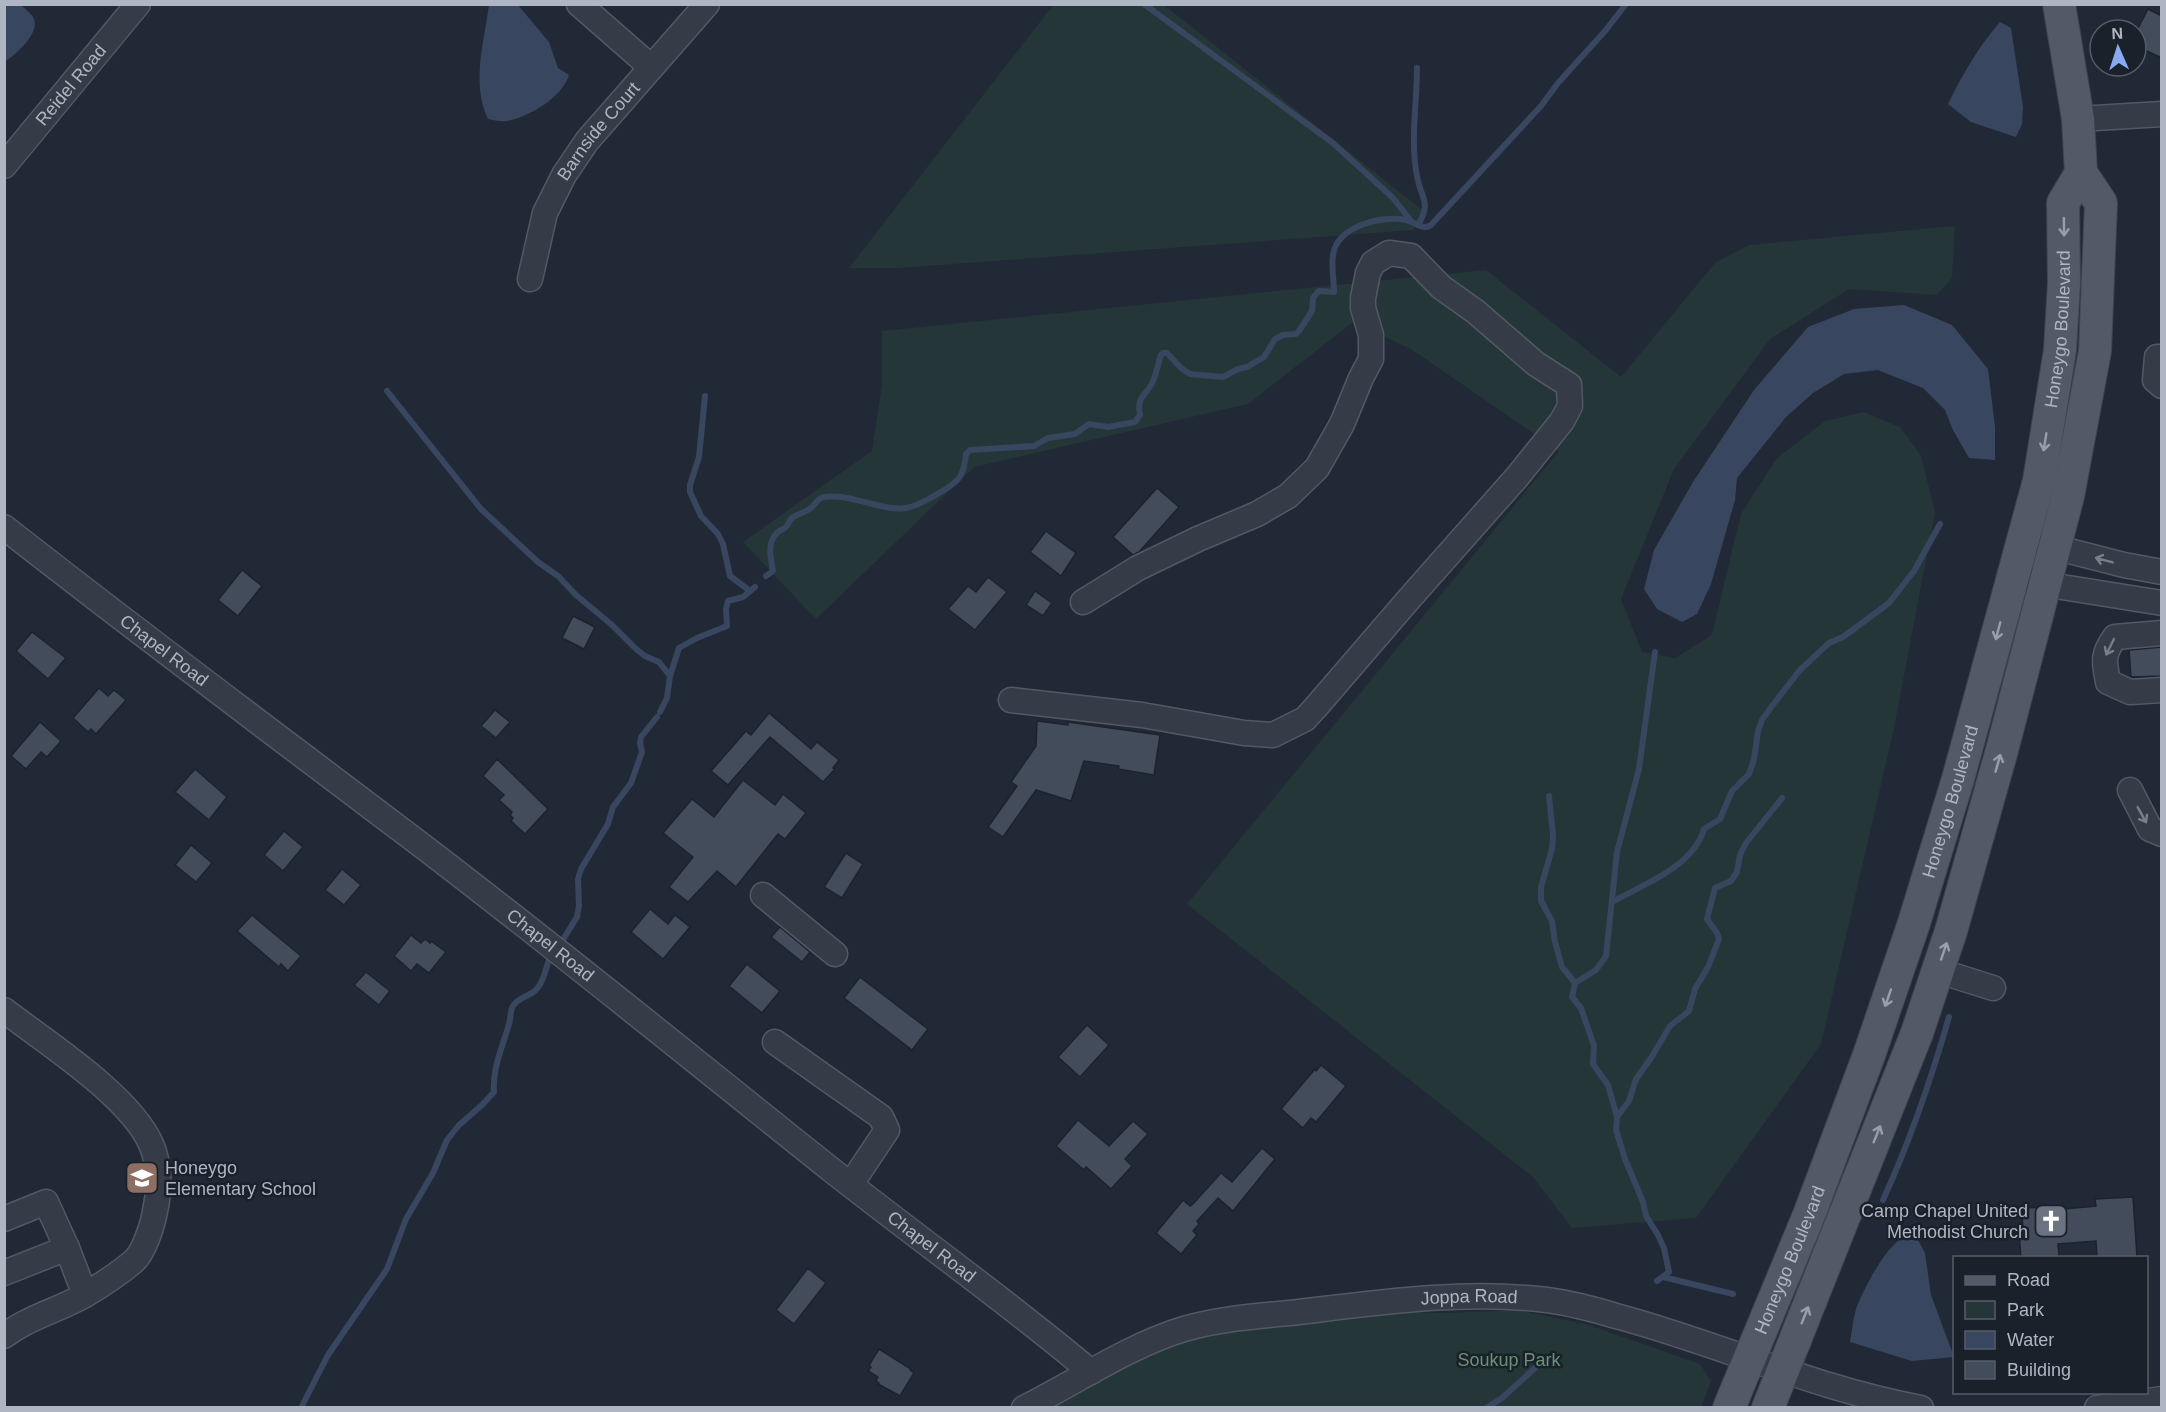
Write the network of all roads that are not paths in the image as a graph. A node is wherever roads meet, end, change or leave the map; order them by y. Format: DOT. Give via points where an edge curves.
graph roads {
  1 [pos="138,4"];
  2 [pos="579,4"];
  3 [pos="707,4"];
  4 [pos="2059,4"];
  5 [pos="651,67"];
  6 [pos="2162,114"];
  7 [pos="2078,119"];
  8 [pos="4,166"];
  9 [pos="2081,173"];
  10 [pos="530,279"];
  11 [pos="2162,357"];
  12 [pos="2162,386"];
  13 [pos="4,527"];
  14 [pos="2024,538"];
  15 [pos="2054,546"];
  16 [pos="2162,572"];
  17 [pos="2013,575"];
  18 [pos="2045,582"];
  19 [pos="1083,602"];
  20 [pos="2162,603"];
  21 [pos="2162,633"];
  22 [pos="2162,690"];
  23 [pos="1011,700"];
  24 [pos="2130,790"];
  25 [pos="2162,834"];
  26 [pos="763,895"];
  27 [pos="835,954"];
  28 [pos="1955,976"];
  29 [pos="1994,988"];
  30 [pos="4,1010"];
  31 [pos="775,1042"];
  32 [pos="851,1184"];
  33 [pos="4,1219"];
  34 [pos="67,1248"];
  35 [pos="4,1273"];
  36 [pos="85,1295"];
  37 [pos="4,1336"];
  38 [pos="1749,1358"];
  39 [pos="1783,1369"];
  40 [pos="1091,1372"];
  41 [pos="2162,1399"];
  42 [pos="1024,1407"];
  43 [pos="1729,1407"];
  44 [pos="1768,1407"];
  45 [pos="1921,1407"];
  46 [pos="2097,1407"];
  1 -- 8 [label="street, Reidel Road"];
  2 -- 5 [label="street"];
  3 -- 5 [label="street, Barnside Court"];
  4 -- 7 [label="main road"];
  5 -- 10 [label="street, Barnside Court" via="587,141 564,175 545,213"];
  6 -- 7 [label="street"];
  7 -- 9 [label="main road"];
  9 -- 14 [label="main road, Honeygo Boulevard, one-way" via="2063,203 2060,350 2039,482"];
  9 -- 15 [label="main road, Honeygo Boulevard" via="2101,203 2095,351 2068,496"];
  11 -- 12 [label="street" via="2157,357 2155,380"];
  13 -- 32 [label="street, Chapel Road" via="401,830"];
  14 -- 15 [label="street"];
  14 -- 17 [label="main road, Honeygo Boulevard"];
  16 -- 15 [label="street, one-way"];
  15 -- 18 [label="main road, Honeygo Boulevard"];
  17 -- 18 [label="street"];
  17 -- 38 [label="main road, Honeygo Boulevard, one-way" via="1914,923 1809,1215"];
  18 -- 20 [label="street"];
  39 -- 18 [label="main road, Honeygo Boulevard, one-way" via="1917,1033 1951,931"];
  19 -- 23 [label="street" via="1138,568 1278,502 1317,468 1371,359 1371,335 1363,298 1373,263 1389,253 1411,256 1441,287 1536,364 1569,385 1570,406 1562,421 1517,477 1316,708 1290,728 1274,735 1244,733 1142,715"];
  21 -- 22 [label="street, one-way" via="2115,636 2105,650 2108,682 2130,692"];
  24 -- 25 [label="street, one-way" via="2150,829"];
  26 -- 27 [label="street"];
  28 -- 29 [label="street"];
  30 -- 36 [label="street" via="111,1094 138,1121 152,1145 158,1180 153,1225 135,1260"];
  31 -- 32 [label="street" via="881,1117 887,1130"];
  32 -- 40 [label="street, Chapel Road"];
  33 -- 34 [label="street" via="46,1202"];
  34 -- 35 [label="street"];
  34 -- 36 [label="street"];
  36 -- 37 [label="street" via="18,1325"];
  38 -- 39 [label="street, Joppa Road"];
  38 -- 40 [label="street, Joppa Road" via="1574,1305 1470,1297 1341,1307 1214,1323 1157,1339"];
  38 -- 43 [label="main road, Honeygo Boulevard"];
  39 -- 44 [label="main road, Honeygo Boulevard"];
  39 -- 45 [label="street, Joppa Road" via="1852,1392"];
  40 -- 42 [label="street, Joppa Road"];
  41 -- 46 [label="street"];
}
